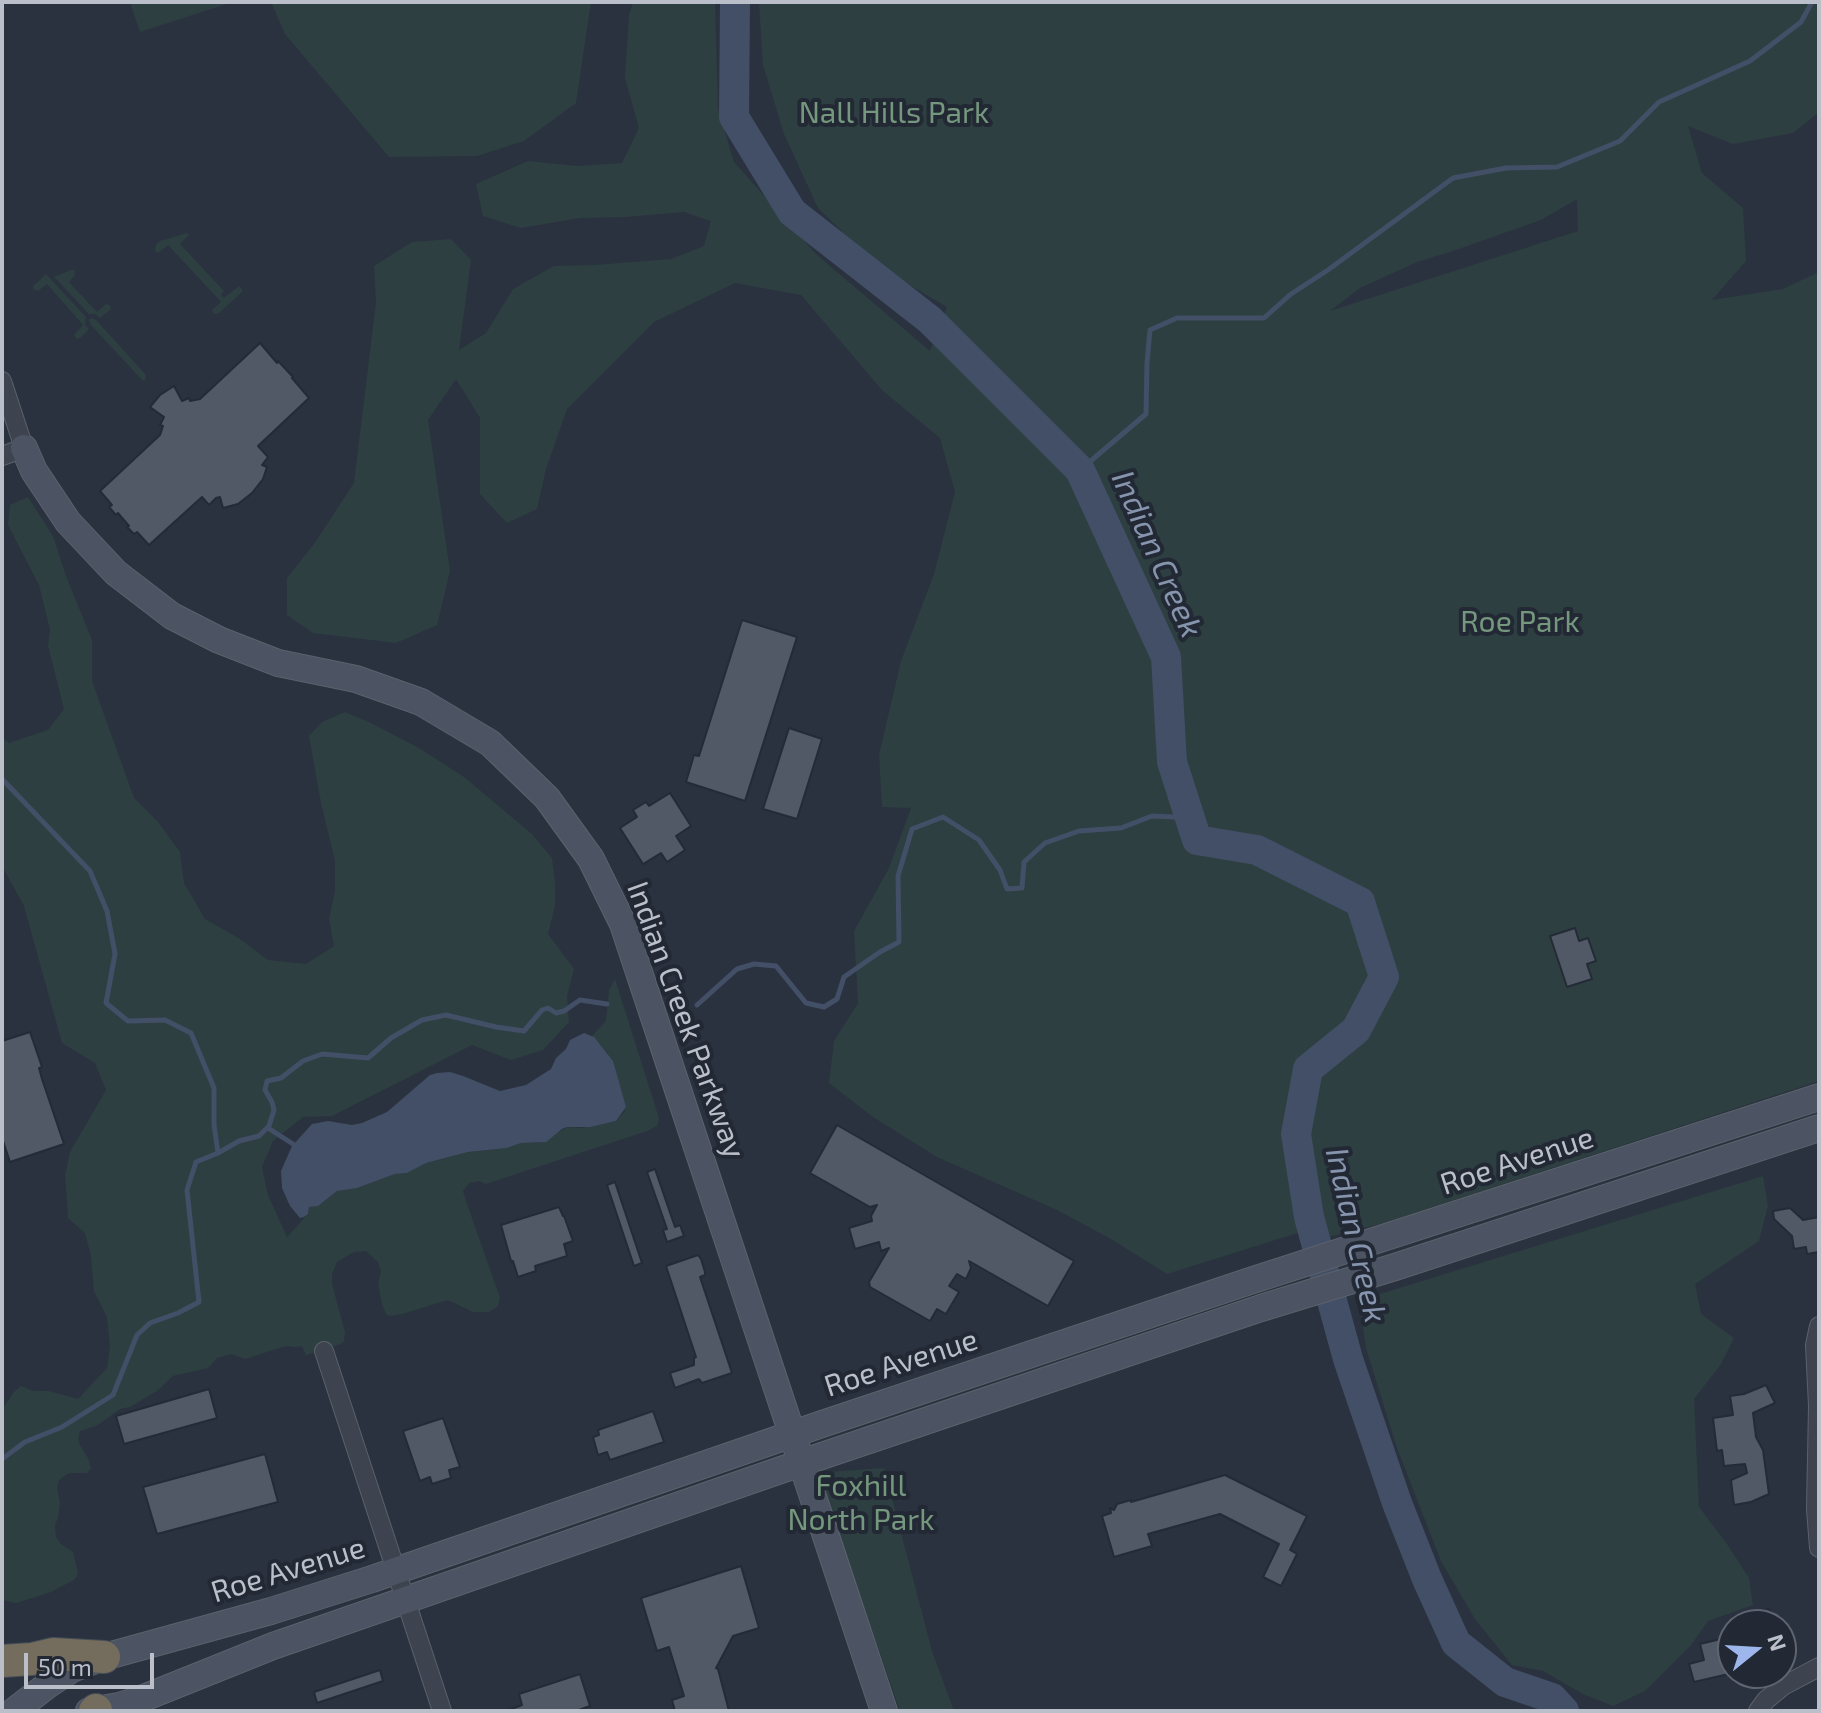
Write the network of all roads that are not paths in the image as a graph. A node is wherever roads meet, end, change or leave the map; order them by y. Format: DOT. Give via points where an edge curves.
graph roads {
  1 [pos="2,381"];
  2 [pos="13,452"];
  3 [pos="1819,1097"];
  4 [pos="1739,1123"];
  5 [pos="1819,1128"];
  6 [pos="1741,1153"];
  7 [pos="1819,1326"];
  8 [pos="324,1351"];
  9 [pos="1818,1373"];
  10 [pos="791,1434"];
  11 [pos="801,1463"];
  12 [pos="1819,1548"];
  13 [pos="395,1570"];
  14 [pos="406,1602"];
  15 [pos="104,1657"];
  16 [pos="2,1661"];
  17 [pos="1819,1667"];
  18 [pos="14,1711"];
  19 [pos="94,1711"];
  20 [pos="442,1711"];
  21 [pos="884,1711"];
  22 [pos="1758,1711"];
  1 -- 2 [label="street"];
  2 -- 10 [label="main road, Indian Creek Parkway" via="116,573 172,616 278,663 356,679 421,702 490,743 547,798 591,859 623,924"];
  3 -- 4 [label="main road, Roe Avenue"];
  4 -- 6 [label="main road"];
  4 -- 10 [label="main road, Roe Avenue"];
  5 -- 6 [label="main road, Roe Avenue"];
  6 -- 11 [label="main road, Roe Avenue"];
  7 -- 9 [label="street"];
  8 -- 13 [label="street"];
  9 -- 12 [label="street"];
  10 -- 11 [label="main road, Indian Creek Parkway"];
  10 -- 13 [label="main road, Roe Avenue"];
  11 -- 14 [label="main road, Roe Avenue"];
  11 -- 21 [label="main road, Indian Creek Parkway"];
  13 -- 14 [label="street"];
  13 -- 15 [label="main road, Roe Avenue"];
  14 -- 19 [label="main road, Roe Avenue" via="273,1646 141,1699"];
  14 -- 20 [label="street"];
  15 -- 16 [label="highway" via="53,1654"];
  15 -- 18 [label="main road, Roe Avenue" via="72,1669"];
  17 -- 22 [label="street" via="1783,1686"];
}
